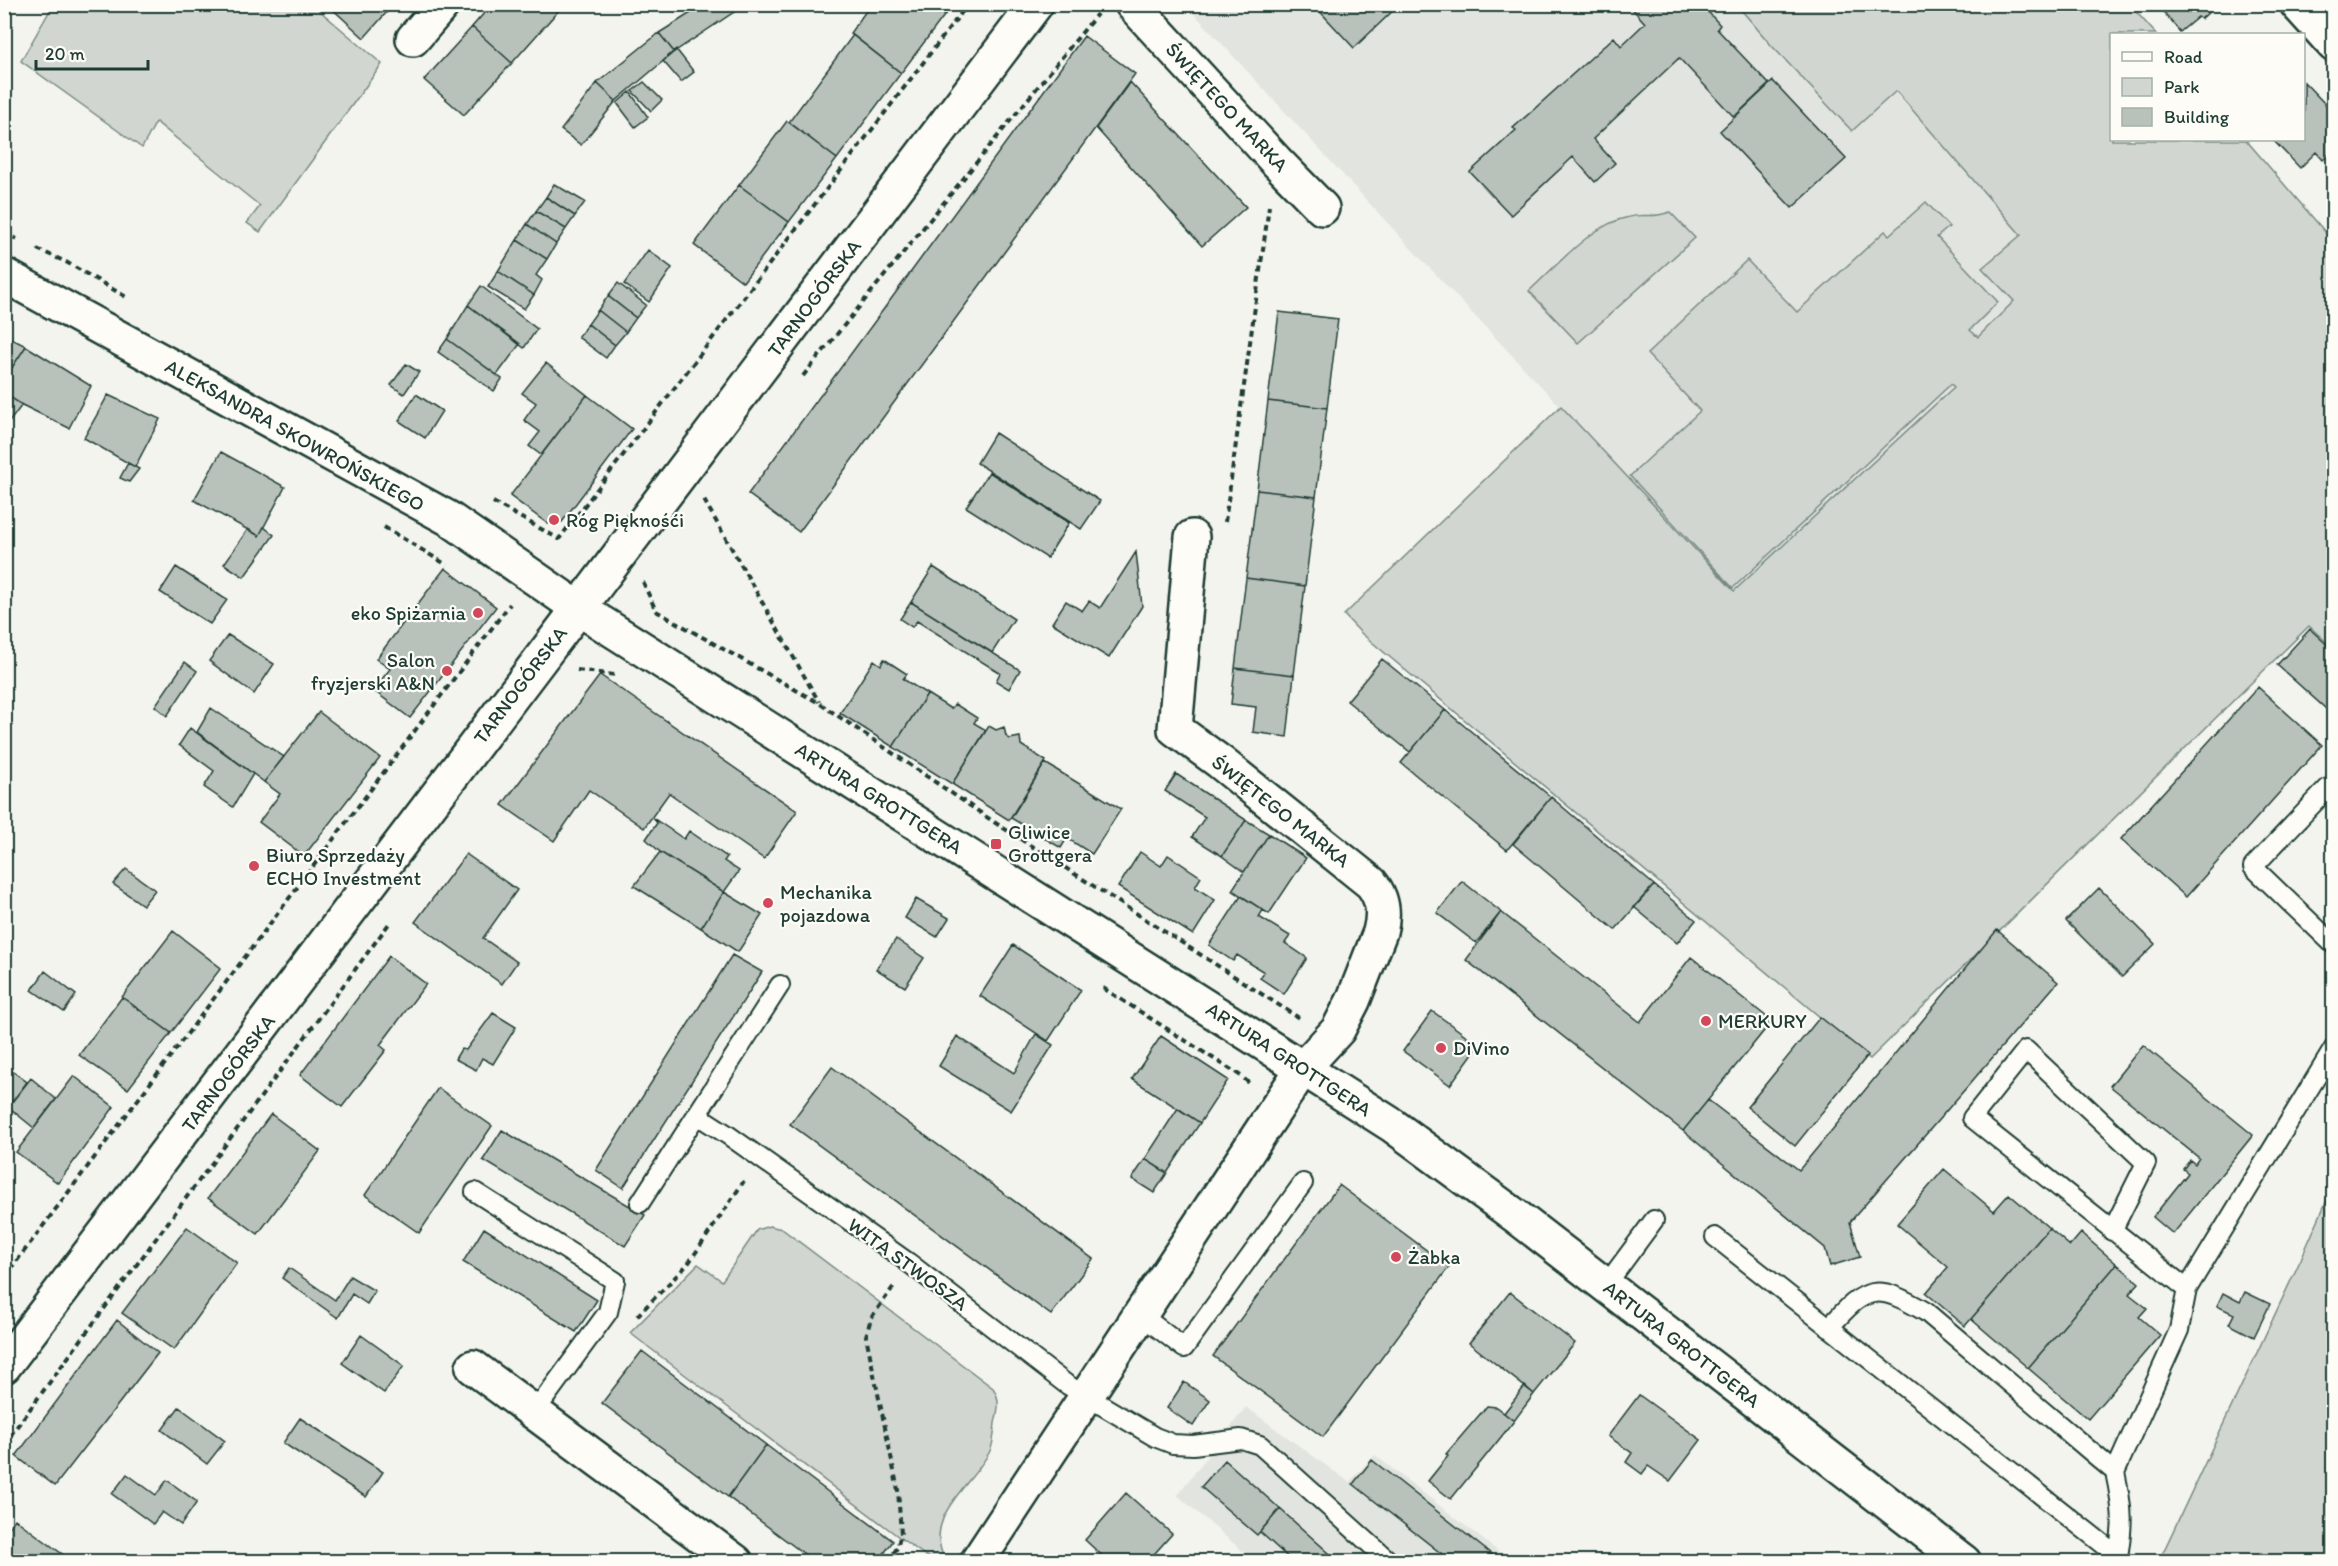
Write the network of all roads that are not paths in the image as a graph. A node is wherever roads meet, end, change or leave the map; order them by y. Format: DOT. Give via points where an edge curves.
graph roads {
  1 [pos="443,4"];
  2 [pos="1036,4"];
  3 [pos="1132,4"];
  4 [pos="2297,4"];
  5 [pos="413,39"];
  6 [pos="2334,45"];
  7 [pos="1322,208"];
  8 [pos="4,275"];
  9 [pos="1192,537"];
  10 [pos="578,608"];
  11 [pos="2334,793"];
  12 [pos="2334,945"];
  13 [pos="780,985"];
  14 [pos="2334,1048"];
  15 [pos="1303,1068"];
  16 [pos="697,1115"];
  17 [pos="1303,1183"];
  18 [pos="475,1192"];
  19 [pos="640,1203"];
  20 [pos="1654,1220"];
  21 [pos="2112,1231"];
  22 [pos="1715,1237"];
  23 [pos="1606,1285"];
  24 [pos="2187,1289"];
  25 [pos="1141,1315"];
  26 [pos="1829,1328"];
  27 [pos="4,1366"];
  28 [pos="473,1367"];
  29 [pos="1086,1396"];
  30 [pos="534,1413"];
  31 [pos="2115,1472"];
  32 [pos="2117,1559"];
  33 [pos="736,1562"];
  34 [pos="977,1562"];
  35 [pos="1390,1562"];
  36 [pos="1964,1562"];
  1 -- 5 [label="street"];
  2 -- 10 [label="street, TARNOGÓRSKA"];
  3 -- 7 [label="street, ŚWIĘTEGO MARKA"];
  4 -- 6 [label="street"];
  8 -- 10 [label="street, ALEKSANDRA SKOWROŃSKIEGO" via="448,518"];
  9 -- 15 [label="street, ŚWIĘTEGO MARKA" via="1175,729 1371,883 1382,906 1380,932 1353,1001 1338,1030"];
  10 -- 15 [label="street, ARTURA GROTTGERA"];
  10 -- 27 [label="street, TARNOGÓRSKA"];
  11 -- 12 [label="lane" via="2328,788 2253,867"];
  13 -- 16 [label="lane"];
  14 -- 24 [label="lane"];
  15 -- 23 [label="street, ARTURA GROTTGERA" via="1392,1125"];
  15 -- 25 [label="street"];
  16 -- 19 [label="lane"];
  16 -- 29 [label="lane, WITA STWOSZA" via="909,1263"];
  17 -- 25 [label="lane" via="1184,1348"];
  18 -- 30 [label="lane" via="615,1281 608,1312"];
  20 -- 23 [label="lane"];
  21 -- 21 [label="lane" via="1972,1118 2026,1050 2146,1163"];
  21 -- 24 [label="lane"];
  22 -- 26 [label="lane"];
  23 -- 36 [label="street, ARTURA GROTTGERA"];
  24 -- 31 [label="lane" via="2179,1330"];
  25 -- 29 [label="street"];
  26 -- 31 [label="lane" via="1849,1304 1864,1294 1885,1292 1900,1297 1926,1312"];
  26 -- 32 [label="lane"];
  28 -- 30 [label="street"];
  29 -- 34 [label="street"];
  29 -- 35 [label="lane, WITA STWOSZA" via="1173,1444 1240,1439 1260,1445"];
  30 -- 33 [label="street"];
  31 -- 32 [label="lane" via="2123,1529"];
}
